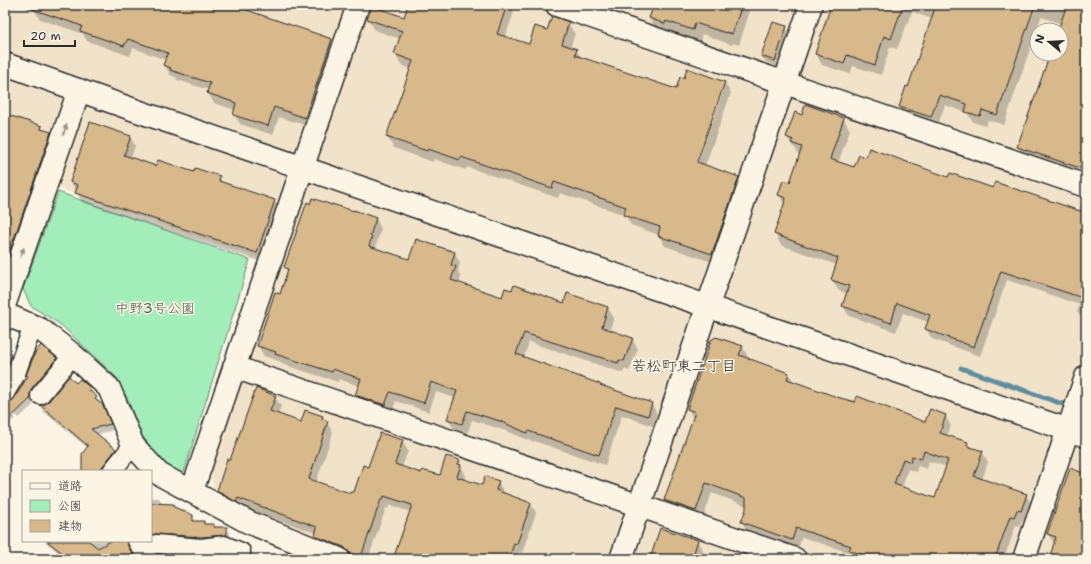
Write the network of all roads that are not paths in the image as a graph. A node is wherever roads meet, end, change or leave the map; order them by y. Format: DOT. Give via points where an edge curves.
graph roads {
  1 [pos="358,5"];
  2 [pos="557,5"];
  3 [pos="811,5"];
  4 [pos="5,64"];
  5 [pos="784,83"];
  6 [pos="79,90"];
  7 [pos="303,168"];
  8 [pos="1086,186"];
  9 [pos="5,303"];
  10 [pos="708,306"];
  11 [pos="5,314"];
  12 [pos="33,326"];
  13 [pos="73,355"];
  14 [pos="234,368"];
  15 [pos="1086,377"];
  16 [pos="5,393"];
  17 [pos="40,395"];
  18 [pos="1077,433"];
  19 [pos="133,445"];
  20 [pos="113,470"];
  21 [pos="192,491"];
  22 [pos="639,506"];
  23 [pos="137,542"];
  24 [pos="152,552"];
  25 [pos="241,559"];
  26 [pos="339,559"];
  27 [pos="621,559"];
  28 [pos="795,559"];
  29 [pos="1024,559"];
  1 -- 7 [label="street"];
  2 -- 5 [label="street"];
  3 -- 5 [label="street"];
  4 -- 6 [label="street"];
  5 -- 8 [label="street"];
  5 -- 10 [label="street"];
  6 -- 7 [label="street"];
  9 -- 6 [label="street, one-way"];
  7 -- 10 [label="street"];
  7 -- 14 [label="street"];
  10 -- 18 [label="street"];
  10 -- 22 [label="street"];
  11 -- 12 [label="street"];
  12 -- 13 [label="street"];
  12 -- 16 [label="street" via="17,370"];
  13 -- 17 [label="street"];
  13 -- 19 [label="street" via="110,388"];
  14 -- 21 [label="street"];
  14 -- 22 [label="street"];
  15 -- 18 [label="street"];
  18 -- 29 [label="street"];
  19 -- 20 [label="street"];
  19 -- 21 [label="street" via="159,474"];
  21 -- 26 [label="street" via="248,522"];
  22 -- 27 [label="street"];
  22 -- 28 [label="street"];
  23 -- 24 [label="street"];
  24 -- 25 [label="street" via="224,545 241,552"];
}
